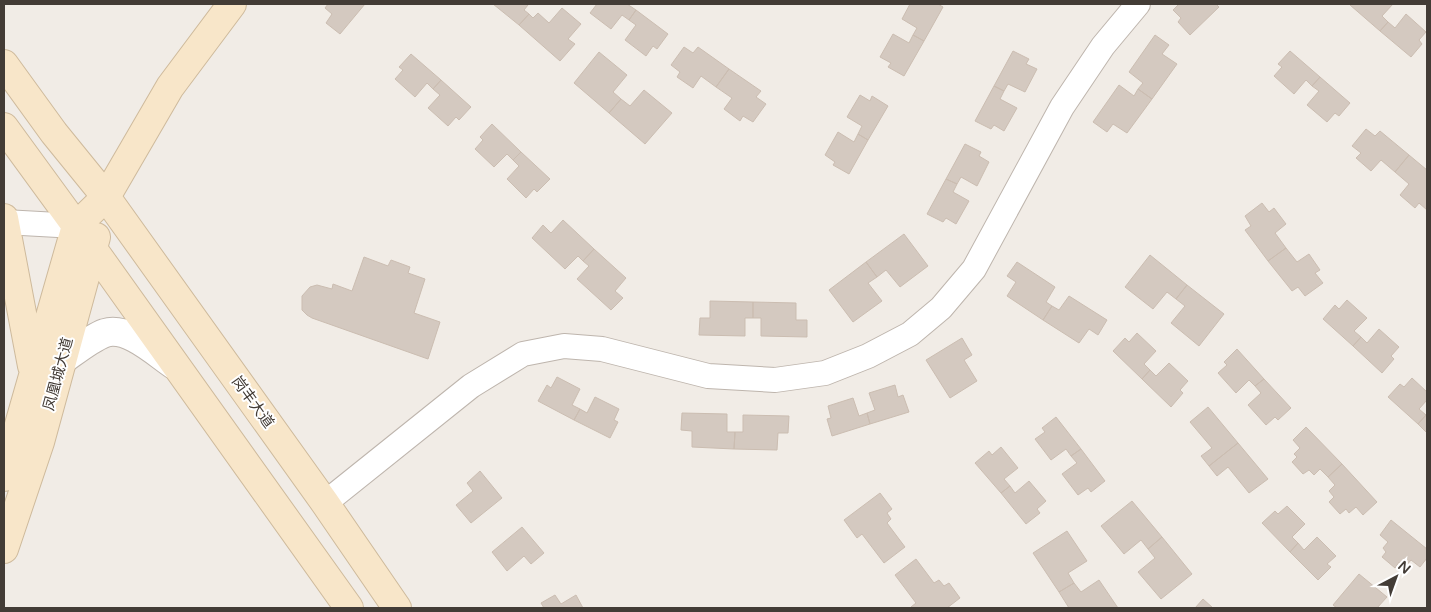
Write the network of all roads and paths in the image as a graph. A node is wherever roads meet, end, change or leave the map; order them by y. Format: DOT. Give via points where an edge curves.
graph roads {
  1 [pos="232,4"];
  2 [pos="1138,4"];
  3 [pos="4,64"];
  4 [pos="4,127"];
  5 [pos="106,197"];
  6 [pos="4,221"];
  7 [pos="76,226"];
  8 [pos="93,249"];
  9 [pos="62,361"];
  10 [pos="176,367"];
  11 [pos="33,373"];
  12 [pos="4,477"];
  13 [pos="325,503"];
  14 [pos="4,549"];
  15 [pos="349,608"];
  16 [pos="396,608"];
  1 -- 5 [label="main road, 凤凰城大道" via="170,87"];
  2 -- 13 [label="street" via="1103,46 1062,107 974,269 941,308 910,334 825,373 774,380 708,376 602,349 564,346 523,354 472,386"];
  3 -- 5 [label="main road, 岗丰大道"];
  4 -- 7 [label="main road"];
  5 -- 7 [label="main road, 凤凰城大道"];
  5 -- 8 [label="main road, 凤凰城大道"];
  5 -- 13 [label="main road, 岗丰大道"];
  6 -- 7 [label="street"];
  6 -- 11 [label="main road"];
  7 -- 8 [label="main road"];
  7 -- 11 [label="main road, 凤凰城大道"];
  8 -- 9 [label="main road, 凤凰城大道"];
  8 -- 10 [label="main road"];
  9 -- 10 [label="street" via="105,333 122,332"];
  9 -- 14 [label="main road, 凤凰城大道" via="40,442"];
  10 -- 15 [label="main road"];
  11 -- 12 [label="main road, 凤凰城大道"];
  13 -- 16 [label="main road, 岗丰大道"];
}
